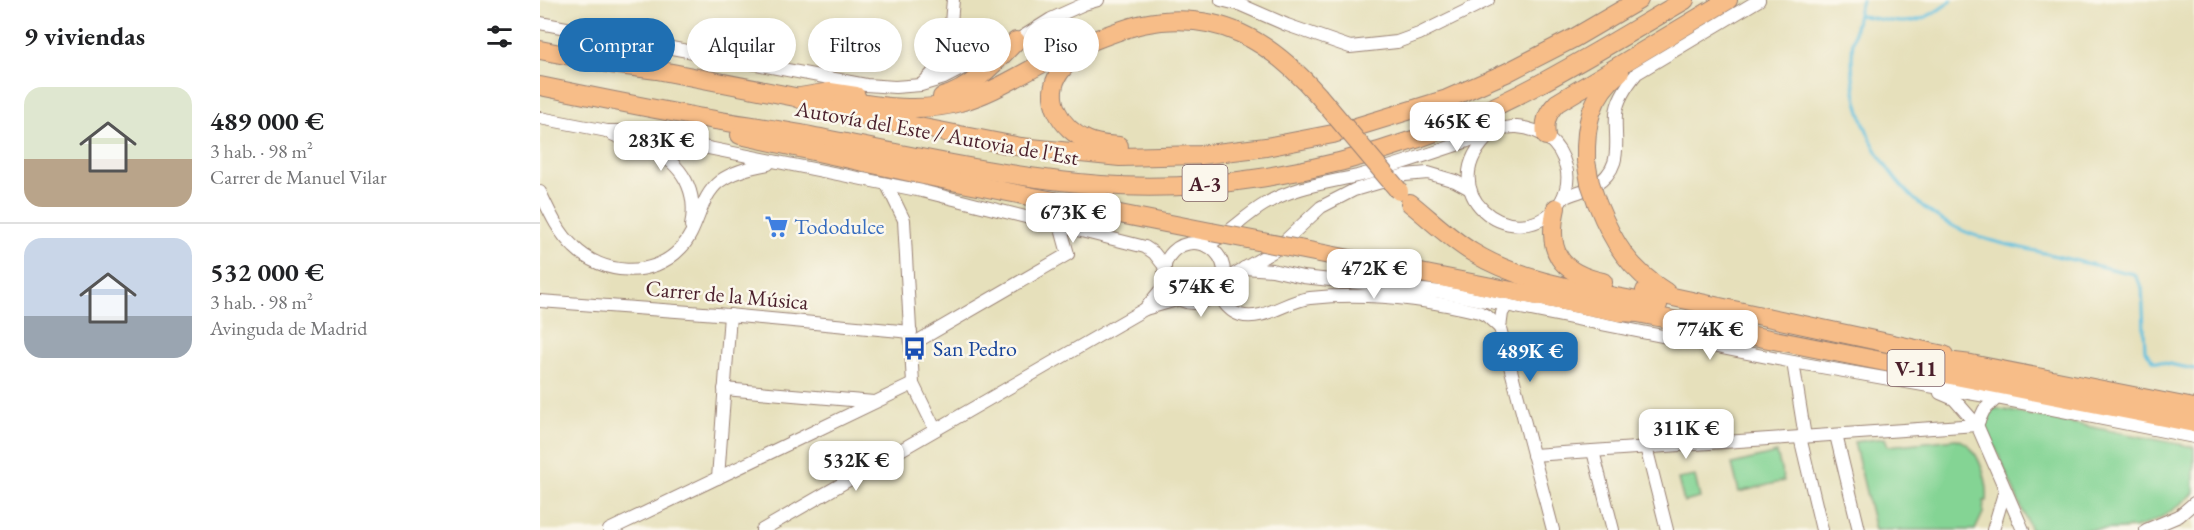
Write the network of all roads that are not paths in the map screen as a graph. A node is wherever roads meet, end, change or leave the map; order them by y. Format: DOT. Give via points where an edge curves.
graph roads {
  1 [pos="953,0"];
  2 [pos="1098,0"];
  3 [pos="1221,0"];
  4 [pos="1488,0"];
  5 [pos="1639,0"];
  6 [pos="1685,0"];
  7 [pos="1728,0"];
  8 [pos="1758,0"];
  9 [pos="1704,14"];
  10 [pos="951,18"];
  11 [pos="540,23"];
  12 [pos="1099,39"];
  13 [pos="1016,40"];
  14 [pos="1011,43"];
  15 [pos="540,50"];
  16 [pos="935,72"];
  17 [pos="956,72"];
  18 [pos="1027,72"];
  19 [pos="1060,72"];
  20 [pos="921,85"];
  21 [pos="540,86"];
  22 [pos="821,94"];
  23 [pos="795,98"];
  24 [pos="691,116"];
  25 [pos="540,118"];
  26 [pos="607,131"];
  27 [pos="1491,134"];
  28 [pos="1546,136"];
  29 [pos="1149,155"];
  30 [pos="773,162"];
  31 [pos="1567,171"];
  32 [pos="1600,180"];
  33 [pos="887,185"];
  34 [pos="1470,189"];
  35 [pos="540,192"];
  36 [pos="1404,197"];
  37 [pos="1559,203"];
  38 [pos="1060,225"];
  39 [pos="689,237"];
  40 [pos="1208,239"];
  41 [pos="1165,267"];
  42 [pos="1244,268"];
  43 [pos="1224,280"];
  44 [pos="1167,282"];
  45 [pos="1217,293"];
  46 [pos="1180,299"];
  47 [pos="540,301"];
  48 [pos="1667,302"];
  49 [pos="1507,305"];
  50 [pos="1145,309"];
  51 [pos="1638,313"];
  52 [pos="730,315"];
  53 [pos="1500,328"];
  54 [pos="911,332"];
  55 [pos="911,345"];
  56 [pos="1793,362"];
  57 [pos="913,384"];
  58 [pos="1919,386"];
  59 [pos="724,389"];
  60 [pos="1996,398"];
  61 [pos="875,402"];
  62 [pos="2194,408"];
  63 [pos="2194,423"];
  64 [pos="1977,425"];
  65 [pos="935,429"];
  66 [pos="1836,435"];
  67 [pos="1802,437"];
  68 [pos="2194,437"];
  69 [pos="1646,447"];
  70 [pos="1593,451"];
  71 [pos="1533,455"];
  72 [pos="718,478"];
  73 [pos="2006,490"];
  74 [pos="2194,503"];
  75 [pos="2179,516"];
  76 [pos="609,530"];
  77 [pos="762,530"];
  78 [pos="1553,530"];
  79 [pos="1613,530"];
  80 [pos="1667,530"];
  81 [pos="1822,530"];
  82 [pos="1859,530"];
  83 [pos="1993,530"];
  84 [pos="2023,530"];
  85 [pos="2146,530"];
  86 [pos="2176,530"];
  1 -- 10 [label="street"];
  2 -- 13 [label="street" via="1051,19"];
  3 -- 4 [label="street" via="1350,47 1397,42"];
  5 -- 29 [label="highway, Autovía del Este / Autovia de l'Est / A-3" via="1574,38 1447,99 1363,126 1266,147 1200,155"];
  6 -- 24 [label="highway, Autovía del Este / Autovia de l'Est / A-3" via="1519,95 1470,118 1383,150 1264,177 1157,186 1051,180"];
  7 -- 9 [label="highway"];
  8 -- 32 [label="street" via="1637,73 1626,86 1616,112 1618,148 1611,169"];
  9 -- 28 [label="highway" via="1557,103 1546,117"];
  9 -- 48 [label="highway, bridge" via="1611,79 1587,122 1586,161 1597,203 1619,250"];
  11 -- 20 [label="street" via="866,85"];
  12 -- 36 [label="highway, bridge" via="1162,21 1221,27 1253,39 1299,74"];
  13 -- 14 [label="street"];
  13 -- 22 [label="highway" via="985,71 948,96 885,101"];
  15 -- 23 [label="highway, Autovía del Este / Autovia de l'Est / A-3"];
  16 -- 20 [label="street"];
  17 -- 20 [label="street"];
  18 -- 22 [label="highway" via="959,103 879,106"];
  19 -- 29 [label="highway" via="1053,97 1064,126 1088,141 1125,146"];
  21 -- 24 [label="highway, Autovía del Este / Autovia de l'Est / A-3"];
  22 -- 23 [label="highway"];
  23 -- 29 [label="highway, Autovía del Este / Autovia de l'Est / A-3" via="826,109 1021,147 1120,157"];
  24 -- 40 [label="highway" via="714,129"];
  25 -- 26 [label="street"];
  26 -- 30 [label="street" via="624,131"];
  26 -- 39 [label="street" via="651,150 680,170 693,197"];
  27 -- 28 [label="street" via="1515,127"];
  27 -- 34 [label="street" via="1469,163"];
  27 -- 40 [label="street" via="1400,164 1282,195 1219,238"];
  28 -- 31 [label="street" via="1561,151"];
  30 -- 33 [label="street"];
  30 -- 39 [label="street" via="747,168 719,182"];
  31 -- 32 [label="street" via="1585,180"];
  31 -- 37 [label="street" via="1567,184"];
  32 -- 37 [label="street"];
  33 -- 38 [label="street"];
  33 -- 54 [label="street" via="904,220"];
  34 -- 37 [label="street" via="1487,214 1508,224 1539,221"];
  34 -- 42 [label="street" via="1428,173 1361,187 1321,207 1274,251"];
  35 -- 39 [label="street" via="572,246 604,266 627,270 658,264 682,248"];
  36 -- 48 [label="highway" via="1470,251 1528,278"];
  36 -- 51 [label="highway" via="1441,239 1485,270 1527,287"];
  37 -- 48 [label="highway" via="1552,231 1554,246 1573,273"];
  38 -- 41 [label="street" via="1145,247"];
  38 -- 55 [label="street" via="1068,254"];
  40 -- 41 [label="street" via="1179,247"];
  40 -- 43 [label="street" via="1221,262"];
  40 -- 51 [label="highway, bridge" via="1299,249"];
  41 -- 44 [label="street"];
  42 -- 43 [label="street"];
  42 -- 49 [label="street" via="1441,292"];
  43 -- 45 [label="street"];
  44 -- 46 [label="street"];
  44 -- 50 [label="street"];
  45 -- 46 [label="street" via="1199,303"];
  45 -- 53 [label="street" via="1239,315 1258,315 1308,298 1370,297 1407,299 1479,312"];
  46 -- 50 [label="street"];
  47 -- 52 [label="street, Carrer de la Música"];
  48 -- 62 [label="highway, V-11" via="1948,362"];
  49 -- 53 [label="street"];
  49 -- 56 [label="street"];
  50 -- 65 [label="street"];
  51 -- 63 [label="highway, V-11"];
  52 -- 54 [label="street, Carrer de la Música"];
  52 -- 59 [label="street"];
  53 -- 71 [label="street"];
  54 -- 55 [label="street"];
  55 -- 57 [label="street"];
  56 -- 58 [label="street"];
  56 -- 67 [label="street"];
  57 -- 61 [label="street"];
  57 -- 65 [label="street"];
  58 -- 60 [label="street"];
  58 -- 64 [label="street" via="1954,399"];
  59 -- 61 [label="street"];
  59 -- 72 [label="street"];
  60 -- 64 [label="street"];
  60 -- 68 [label="street"];
  61 -- 72 [label="street"];
  64 -- 66 [label="street"];
  64 -- 73 [label="street"];
  65 -- 77 [label="street"];
  66 -- 67 [label="street"];
  66 -- 82 [label="street"];
  67 -- 69 [label="street"];
  67 -- 81 [label="street"];
  69 -- 70 [label="street"];
  69 -- 80 [label="street"];
  70 -- 71 [label="street"];
  70 -- 79 [label="street"];
  71 -- 78 [label="street"];
  72 -- 76 [label="street"];
  73 -- 83 [label="street"];
  73 -- 84 [label="street"];
  74 -- 75 [label="street"];
  75 -- 85 [label="street"];
  75 -- 86 [label="street"];
}
